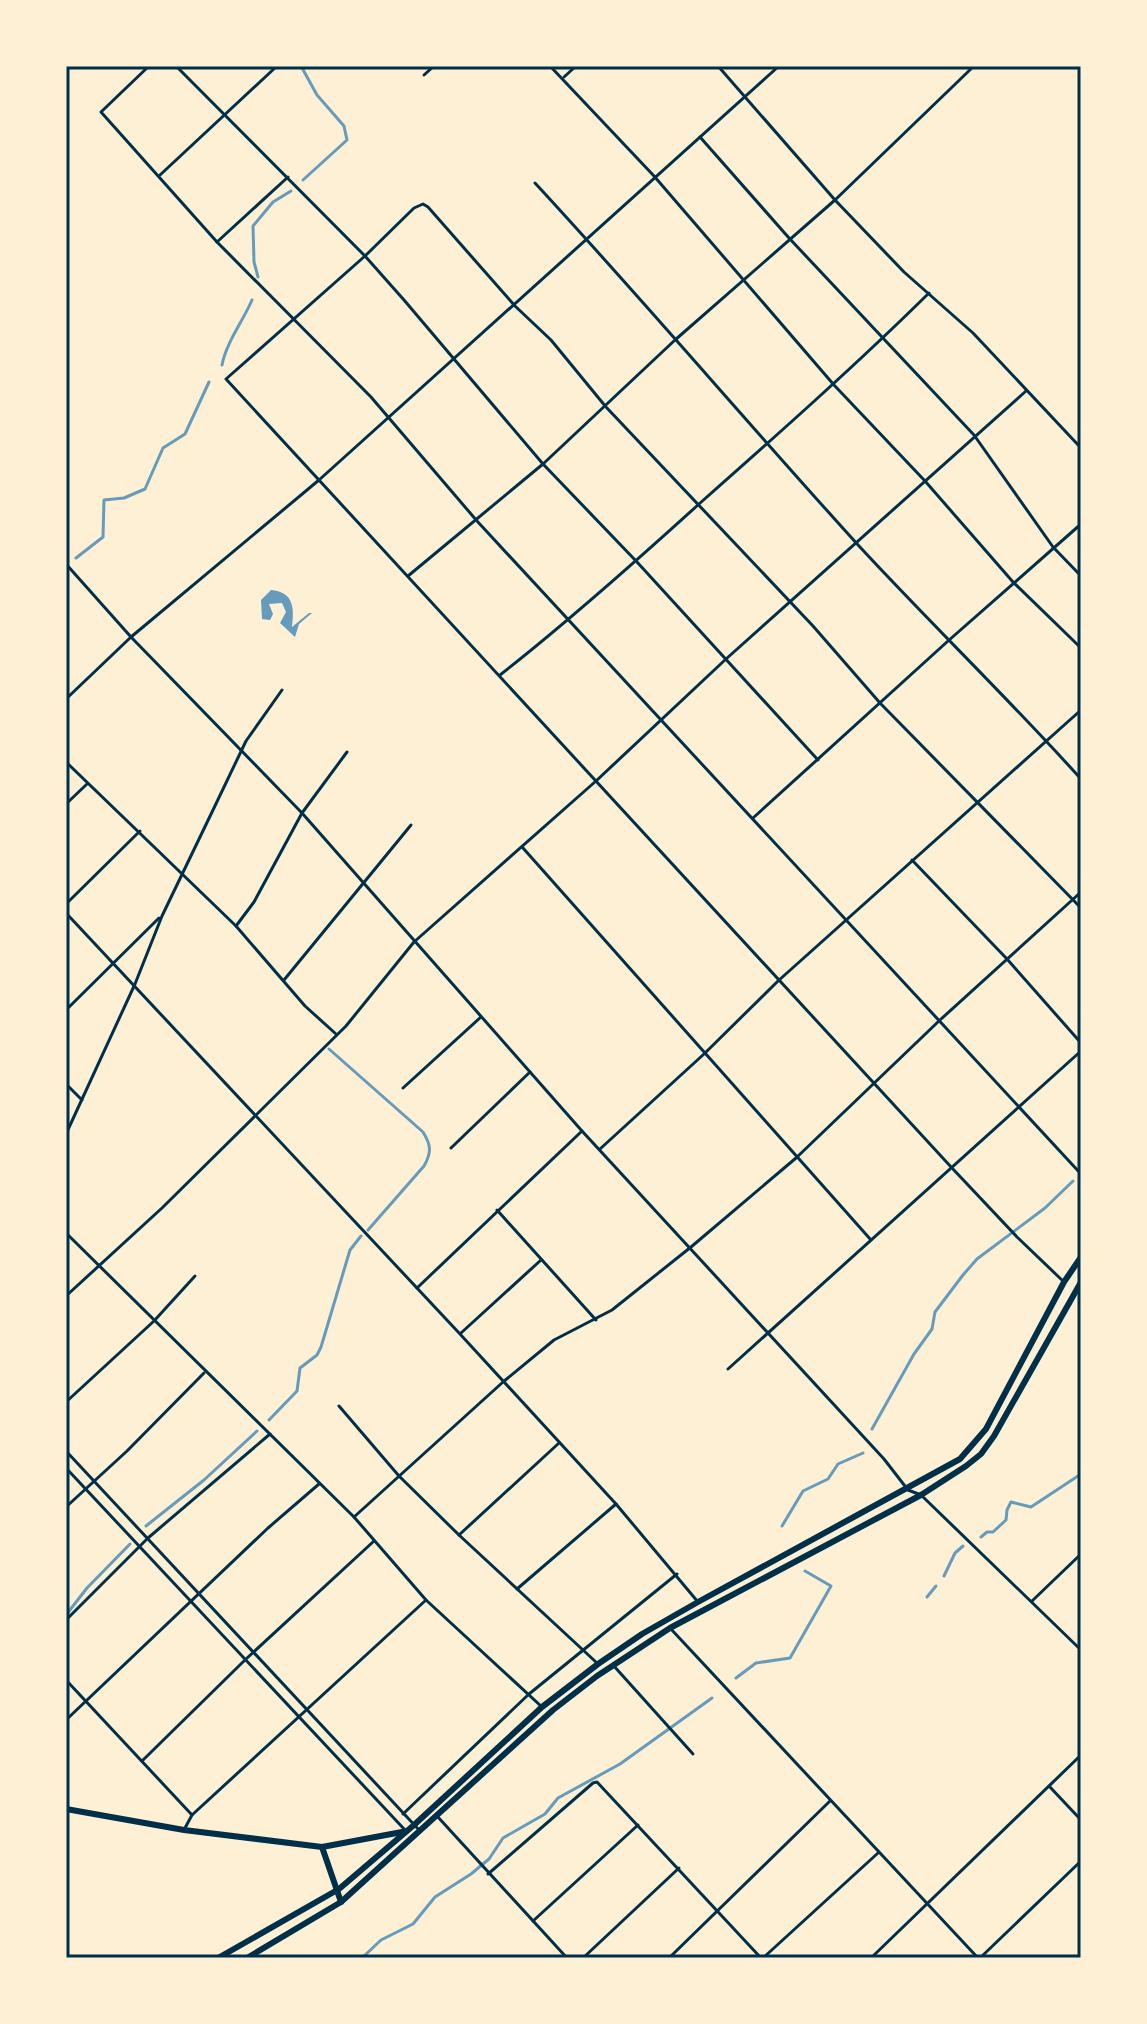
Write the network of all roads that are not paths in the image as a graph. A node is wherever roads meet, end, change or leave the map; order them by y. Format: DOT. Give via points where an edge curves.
graph roads {
  1 [pos="149,66"];
  2 [pos="176,66"];
  3 [pos="277,66"];
  4 [pos="434,66"];
  5 [pos="550,66"];
  6 [pos="576,66"];
  7 [pos="718,66"];
  8 [pos="779,66"];
  9 [pos="974,66"];
  10 [pos="424,75"];
  11 [pos="563,79"];
  12 [pos="745,98"];
  13 [pos="224,117"];
  14 [pos="700,137"];
  15 [pos="159,176"];
  16 [pos="654,176"];
  17 [pos="288,177"];
  18 [pos="535,183"];
  19 [pos="835,200"];
  20 [pos="585,238"];
  21 [pos="789,238"];
  22 [pos="217,242"];
  23 [pos="365,256"];
  24 [pos="743,280"];
  25 [pos="929,293"];
  26 [pos="515,306"];
  27 [pos="293,320"];
  28 [pos="882,339"];
  29 [pos="675,340"];
  30 [pos="455,360"];
  31 [pos="834,385"];
  32 [pos="1026,391"];
  33 [pos="606,407"];
  34 [pos="387,418"];
  35 [pos="974,435"];
  36 [pos="768,445"];
  37 [pos="1081,448"];
  38 [pos="543,464"];
  39 [pos="319,480"];
  40 [pos="925,481"];
  41 [pos="699,504"];
  42 [pos="477,521"];
  43 [pos="1081,524"];
  44 [pos="858,544"];
  45 [pos="1053,547"];
  46 [pos="637,562"];
  47 [pos="66,564"];
  48 [pos="408,576"];
  49 [pos="1081,576"];
  50 [pos="1013,582"];
  51 [pos="791,603"];
  52 [pos="570,621"];
  53 [pos="131,637"];
  54 [pos="948,641"];
  55 [pos="1081,648"];
  56 [pos="726,659"];
  57 [pos="500,675"];
  58 [pos="282,690"];
  59 [pos="66,699"];
  60 [pos="880,703"];
  61 [pos="1081,710"];
  62 [pos="660,719"];
  63 [pos="1047,742"];
  64 [pos="242,750"];
  65 [pos="347,752"];
  66 [pos="818,760"];
  67 [pos="66,762"];
  68 [pos="1081,779"];
  69 [pos="596,781"];
  70 [pos="87,784"];
  71 [pos="976,802"];
  72 [pos="66,804"];
  73 [pos="302,813"];
  74 [pos="752,819"];
  75 [pos="411,825"];
  76 [pos="140,831"];
  77 [pos="522,847"];
  78 [pos="912,860"];
  79 [pos="182,875"];
  80 [pos="364,885"];
  81 [pos="1081,892"];
  82 [pos="1073,899"];
  83 [pos="66,904"];
  84 [pos="1081,908"];
  85 [pos="66,913"];
  86 [pos="162,916"];
  87 [pos="848,919"];
  88 [pos="236,926"];
  89 [pos="414,942"];
  90 [pos="1007,959"];
  91 [pos="113,962"];
  92 [pos="283,980"];
  93 [pos="778,981"];
  94 [pos="135,984"];
  95 [pos="66,1010"];
  96 [pos="481,1017"];
  97 [pos="940,1020"];
  98 [pos="336,1034"];
  99 [pos="1081,1043"];
  100 [pos="1081,1051"];
  101 [pos="704,1054"];
  102 [pos="530,1072"];
  103 [pos="875,1083"];
  104 [pos="66,1084"];
  105 [pos="403,1088"];
  106 [pos="82,1100"];
  107 [pos="1019,1108"];
  108 [pos="257,1116"];
  109 [pos="582,1131"];
  110 [pos="66,1134"];
  111 [pos="451,1148"];
  112 [pos="600,1149"];
  113 [pos="796,1158"];
  114 [pos="952,1168"];
  115 [pos="1081,1174"];
  116 [pos="497,1210"];
  117 [pos="66,1233"];
  118 [pos="871,1240"];
  119 [pos="691,1247"];
  120 [pos="1081,1257"];
  121 [pos="541,1260"];
  122 [pos="99,1265"];
  123 [pos="195,1276"];
  124 [pos="1064,1282"];
  125 [pos="1081,1282"];
  126 [pos="417,1288"];
  127 [pos="66,1296"];
  128 [pos="596,1320"];
  129 [pos="154,1321"];
  130 [pos="767,1333"];
  131 [pos="460,1334"];
  132 [pos="728,1369"];
  133 [pos="205,1372"];
  134 [pos="503,1382"];
  135 [pos="66,1402"];
  136 [pos="339,1406"];
  137 [pos="270,1434"];
  138 [pos="559,1443"];
  139 [pos="66,1451"];
  140 [pos="66,1468"];
  141 [pos="399,1476"];
  142 [pos="94,1481"];
  143 [pos="319,1484"];
  144 [pos="86,1489"];
  145 [pos="908,1490"];
  146 [pos="921,1495"];
  147 [pos="616,1504"];
  148 [pos="66,1507"];
  149 [pos="354,1517"];
  150 [pos="459,1535"];
  151 [pos="148,1538"];
  152 [pos="374,1541"];
  153 [pos="140,1546"];
  154 [pos="1081,1554"];
  155 [pos="677,1574"];
  156 [pos="517,1589"];
  157 [pos="200,1593"];
  158 [pos="426,1600"];
  159 [pos="191,1601"];
  160 [pos="1031,1601"];
  161 [pos="698,1602"];
  162 [pos="66,1620"];
  163 [pos="670,1628"];
  164 [pos="581,1649"];
  165 [pos="1081,1650"];
  166 [pos="254,1652"];
  167 [pos="246,1659"];
  168 [pos="598,1664"];
  169 [pos="613,1665"];
  170 [pos="66,1680"];
  171 [pos="529,1694"];
  172 [pos="85,1701"];
  173 [pos="542,1707"];
  174 [pos="307,1709"];
  175 [pos="299,1716"];
  176 [pos="66,1720"];
  177 [pos="693,1754"];
  178 [pos="1081,1755"];
  179 [pos="142,1761"];
  180 [pos="1049,1786"];
  181 [pos="830,1801"];
  182 [pos="66,1809"];
  183 [pos="403,1814"];
  184 [pos="192,1815"];
  185 [pos="437,1816"];
  186 [pos="1081,1820"];
  187 [pos="414,1825"];
  188 [pos="638,1825"];
  189 [pos="184,1830"];
  190 [pos="406,1831"];
  191 [pos="420,1831"];
  192 [pos="412,1838"];
  193 [pos="322,1847"];
  194 [pos="878,1853"];
  195 [pos="1081,1861"];
  196 [pos="679,1868"];
  197 [pos="487,1873"];
  198 [pos="339,1889"];
  199 [pos="341,1902"];
  200 [pos="927,1906"];
  201 [pos="720,1911"];
  202 [pos="533,1921"];
  203 [pos="218,1958"];
  204 [pos="247,1958"];
  205 [pos="567,1958"];
  206 [pos="583,1958"];
  207 [pos="669,1958"];
  208 [pos="762,1958"];
  209 [pos="871,1958"];
  210 [pos="979,1958"];
  1 -- 15 [label="street" via="101,112"];
  2 -- 13 [label="street"];
  3 -- 13 [label="street"];
  4 -- 10 [label="street"];
  5 -- 11 [label="street"];
  6 -- 11 [label="street"];
  7 -- 12 [label="street"];
  8 -- 12 [label="street"];
  9 -- 19 [label="street"];
  11 -- 16 [label="street"];
  12 -- 14 [label="street"];
  12 -- 19 [label="street"];
  13 -- 15 [label="street"];
  13 -- 17 [label="street"];
  14 -- 16 [label="street"];
  14 -- 21 [label="street"];
  15 -- 22 [label="street"];
  16 -- 20 [label="street"];
  16 -- 24 [label="street"];
  17 -- 22 [label="street"];
  17 -- 23 [label="street"];
  18 -- 20 [label="street"];
  19 -- 21 [label="street"];
  19 -- 25 [label="street"];
  20 -- 26 [label="street"];
  20 -- 29 [label="street"];
  21 -- 24 [label="street"];
  21 -- 28 [label="street"];
  22 -- 27 [label="street"];
  23 -- 26 [label="street" via="423,204"];
  23 -- 27 [label="street"];
  23 -- 30 [label="street"];
  24 -- 29 [label="street"];
  24 -- 31 [label="street"];
  25 -- 28 [label="street"];
  25 -- 32 [label="street"];
  26 -- 30 [label="street"];
  26 -- 33 [label="street"];
  27 -- 34 [label="street"];
  27 -- 39 [label="street" via="226,379"];
  28 -- 31 [label="street"];
  28 -- 35 [label="street"];
  29 -- 33 [label="street"];
  29 -- 36 [label="street"];
  30 -- 34 [label="street"];
  30 -- 38 [label="street"];
  31 -- 36 [label="street"];
  31 -- 40 [label="street"];
  32 -- 35 [label="street"];
  32 -- 37 [label="street"];
  33 -- 38 [label="street"];
  33 -- 41 [label="street"];
  34 -- 39 [label="street"];
  34 -- 42 [label="street"];
  35 -- 40 [label="street"];
  35 -- 45 [label="street"];
  36 -- 41 [label="street"];
  36 -- 44 [label="street"];
  38 -- 42 [label="street"];
  38 -- 46 [label="street"];
  39 -- 48 [label="street"];
  39 -- 53 [label="street"];
  40 -- 44 [label="street"];
  40 -- 50 [label="street"];
  41 -- 46 [label="street"];
  41 -- 51 [label="street"];
  42 -- 48 [label="street"];
  42 -- 52 [label="street"];
  43 -- 45 [label="street"];
  44 -- 51 [label="street"];
  44 -- 54 [label="street"];
  45 -- 49 [label="street"];
  45 -- 50 [label="street"];
  46 -- 52 [label="street"];
  46 -- 56 [label="street"];
  47 -- 53 [label="street"];
  48 -- 57 [label="street"];
  50 -- 54 [label="street"];
  50 -- 55 [label="street"];
  51 -- 56 [label="street"];
  51 -- 60 [label="street"];
  52 -- 57 [label="street"];
  52 -- 62 [label="street"];
  53 -- 59 [label="street"];
  53 -- 64 [label="street"];
  54 -- 60 [label="street"];
  54 -- 63 [label="street"];
  56 -- 62 [label="street"];
  56 -- 66 [label="street"];
  57 -- 69 [label="street"];
  58 -- 64 [label="street"];
  60 -- 66 [label="street"];
  60 -- 71 [label="street"];
  61 -- 63 [label="street"];
  62 -- 69 [label="street"];
  62 -- 74 [label="street"];
  63 -- 68 [label="street"];
  63 -- 71 [label="street"];
  64 -- 73 [label="street"];
  64 -- 79 [label="street"];
  65 -- 73 [label="street"];
  66 -- 74 [label="street"];
  67 -- 70 [label="street"];
  69 -- 77 [label="street"];
  69 -- 93 [label="street"];
  70 -- 72 [label="street"];
  70 -- 76 [label="street"];
  71 -- 78 [label="street"];
  71 -- 82 [label="street"];
  73 -- 80 [label="street"];
  73 -- 88 [label="street"];
  74 -- 87 [label="street"];
  75 -- 80 [label="street"];
  76 -- 79 [label="street"];
  76 -- 83 [label="street"];
  77 -- 89 [label="street"];
  77 -- 101 [label="street"];
  78 -- 87 [label="street"];
  78 -- 90 [label="street"];
  79 -- 86 [label="street"];
  79 -- 88 [label="street"];
  80 -- 89 [label="street"];
  80 -- 92 [label="street"];
  81 -- 82 [label="street"];
  82 -- 84 [label="street"];
  82 -- 90 [label="street"];
  85 -- 91 [label="street"];
  86 -- 91 [label="street"];
  86 -- 94 [label="street"];
  87 -- 93 [label="street"];
  87 -- 97 [label="street"];
  88 -- 92 [label="street"];
  89 -- 96 [label="street"];
  89 -- 98 [label="street"];
  90 -- 97 [label="street"];
  90 -- 99 [label="street"];
  91 -- 94 [label="street"];
  91 -- 95 [label="street"];
  92 -- 98 [label="street"];
  93 -- 101 [label="street"];
  93 -- 103 [label="street"];
  94 -- 106 [label="street"];
  94 -- 108 [label="street"];
  96 -- 102 [label="street"];
  96 -- 105 [label="street"];
  97 -- 103 [label="street"];
  97 -- 107 [label="street"];
  98 -- 108 [label="street"];
  100 -- 107 [label="street"];
  101 -- 112 [label="street"];
  101 -- 113 [label="street"];
  102 -- 109 [label="street"];
  102 -- 111 [label="street"];
  103 -- 113 [label="street"];
  103 -- 114 [label="street"];
  104 -- 106 [label="street"];
  106 -- 110 [label="street"];
  107 -- 114 [label="street"];
  107 -- 115 [label="street"];
  108 -- 122 [label="street"];
  108 -- 126 [label="street"];
  109 -- 112 [label="street"];
  109 -- 116 [label="street"];
  112 -- 119 [label="street"];
  113 -- 118 [label="street"];
  113 -- 119 [label="street"];
  114 -- 118 [label="street"];
  114 -- 124 [label="street"];
  116 -- 121 [label="street"];
  116 -- 126 [label="street"];
  117 -- 122 [label="street"];
  118 -- 130 [label="street"];
  119 -- 128 [label="street"];
  119 -- 130 [label="street"];
  120 -- 124 [label="highway"];
  121 -- 128 [label="street"];
  121 -- 131 [label="street"];
  122 -- 127 [label="street"];
  122 -- 129 [label="street"];
  123 -- 129 [label="street"];
  124 -- 145 [label="highway" via="980,1437 960,1459"];
  125 -- 146 [label="highway" via="981,1454"];
  126 -- 131 [label="street"];
  128 -- 134 [label="street" via="554,1340"];
  129 -- 133 [label="street"];
  129 -- 135 [label="street"];
  130 -- 132 [label="street"];
  130 -- 145 [label="street"];
  131 -- 134 [label="street"];
  133 -- 137 [label="street"];
  133 -- 142 [label="street"];
  134 -- 138 [label="street"];
  134 -- 141 [label="street"];
  136 -- 141 [label="street"];
  137 -- 143 [label="street"];
  137 -- 151 [label="street"];
  138 -- 147 [label="street"];
  138 -- 150 [label="street"];
  139 -- 142 [label="street"];
  140 -- 144 [label="street"];
  141 -- 149 [label="street"];
  141 -- 150 [label="street"];
  142 -- 144 [label="street"];
  142 -- 151 [label="street"];
  143 -- 149 [label="street"];
  143 -- 157 [label="street"];
  144 -- 148 [label="street"];
  144 -- 153 [label="street"];
  145 -- 146 [label="street"];
  145 -- 161 [label="highway"];
  146 -- 160 [label="street"];
  146 -- 163 [label="highway"];
  147 -- 155 [label="street"];
  147 -- 156 [label="street"];
  149 -- 152 [label="street"];
  150 -- 156 [label="street"];
  151 -- 153 [label="street"];
  151 -- 157 [label="street"];
  152 -- 158 [label="street"];
  152 -- 166 [label="street"];
  153 -- 159 [label="street"];
  153 -- 162 [label="street"];
  154 -- 160 [label="street"];
  155 -- 161 [label="street"];
  155 -- 164 [label="street"];
  156 -- 164 [label="street"];
  157 -- 159 [label="street"];
  157 -- 166 [label="street"];
  158 -- 171 [label="street"];
  158 -- 174 [label="street"];
  159 -- 167 [label="street"];
  159 -- 172 [label="street"];
  160 -- 165 [label="street"];
  161 -- 168 [label="highway"];
  163 -- 169 [label="highway"];
  163 -- 181 [label="street"];
  164 -- 168 [label="street"];
  164 -- 171 [label="street"];
  166 -- 167 [label="street"];
  166 -- 174 [label="street"];
  167 -- 175 [label="street"];
  167 -- 179 [label="street"];
  168 -- 173 [label="highway"];
  169 -- 177 [label="street"];
  169 -- 185 [label="highway" via="553,1710"];
  170 -- 172 [label="street"];
  171 -- 173 [label="street"];
  171 -- 183 [label="street"];
  172 -- 176 [label="street"];
  172 -- 179 [label="street"];
  173 -- 187 [label="highway"];
  174 -- 175 [label="street"];
  174 -- 183 [label="street"];
  175 -- 184 [label="street"];
  175 -- 190 [label="street"];
  178 -- 180 [label="street"];
  179 -- 184 [label="street"];
  180 -- 186 [label="street"];
  180 -- 200 [label="street"];
  181 -- 194 [label="street"];
  181 -- 201 [label="street"];
  182 -- 189 [label="highway"];
  183 -- 187 [label="street"];
  184 -- 189 [label="street"];
  185 -- 191 [label="highway"];
  185 -- 197 [label="street"];
  187 -- 190 [label="highway"];
  187 -- 191 [label="street"];
  188 -- 196 [label="street"];
  188 -- 197 [label="street" via="593,1783"];
  188 -- 202 [label="street"];
  189 -- 193 [label="highway"];
  190 -- 192 [label="street"];
  190 -- 193 [label="highway"];
  190 -- 198 [label="highway"];
  191 -- 192 [label="highway"];
  192 -- 199 [label="highway"];
  193 -- 198 [label="highway"];
  194 -- 200 [label="street"];
  194 -- 208 [label="street"];
  195 -- 210 [label="street"];
  196 -- 201 [label="street"];
  196 -- 206 [label="street"];
  197 -- 202 [label="street"];
  198 -- 199 [label="highway"];
  198 -- 203 [label="highway"];
  199 -- 204 [label="highway"];
  200 -- 209 [label="street"];
  200 -- 210 [label="street"];
  201 -- 207 [label="street"];
  201 -- 208 [label="street"];
  202 -- 205 [label="street"];
}
